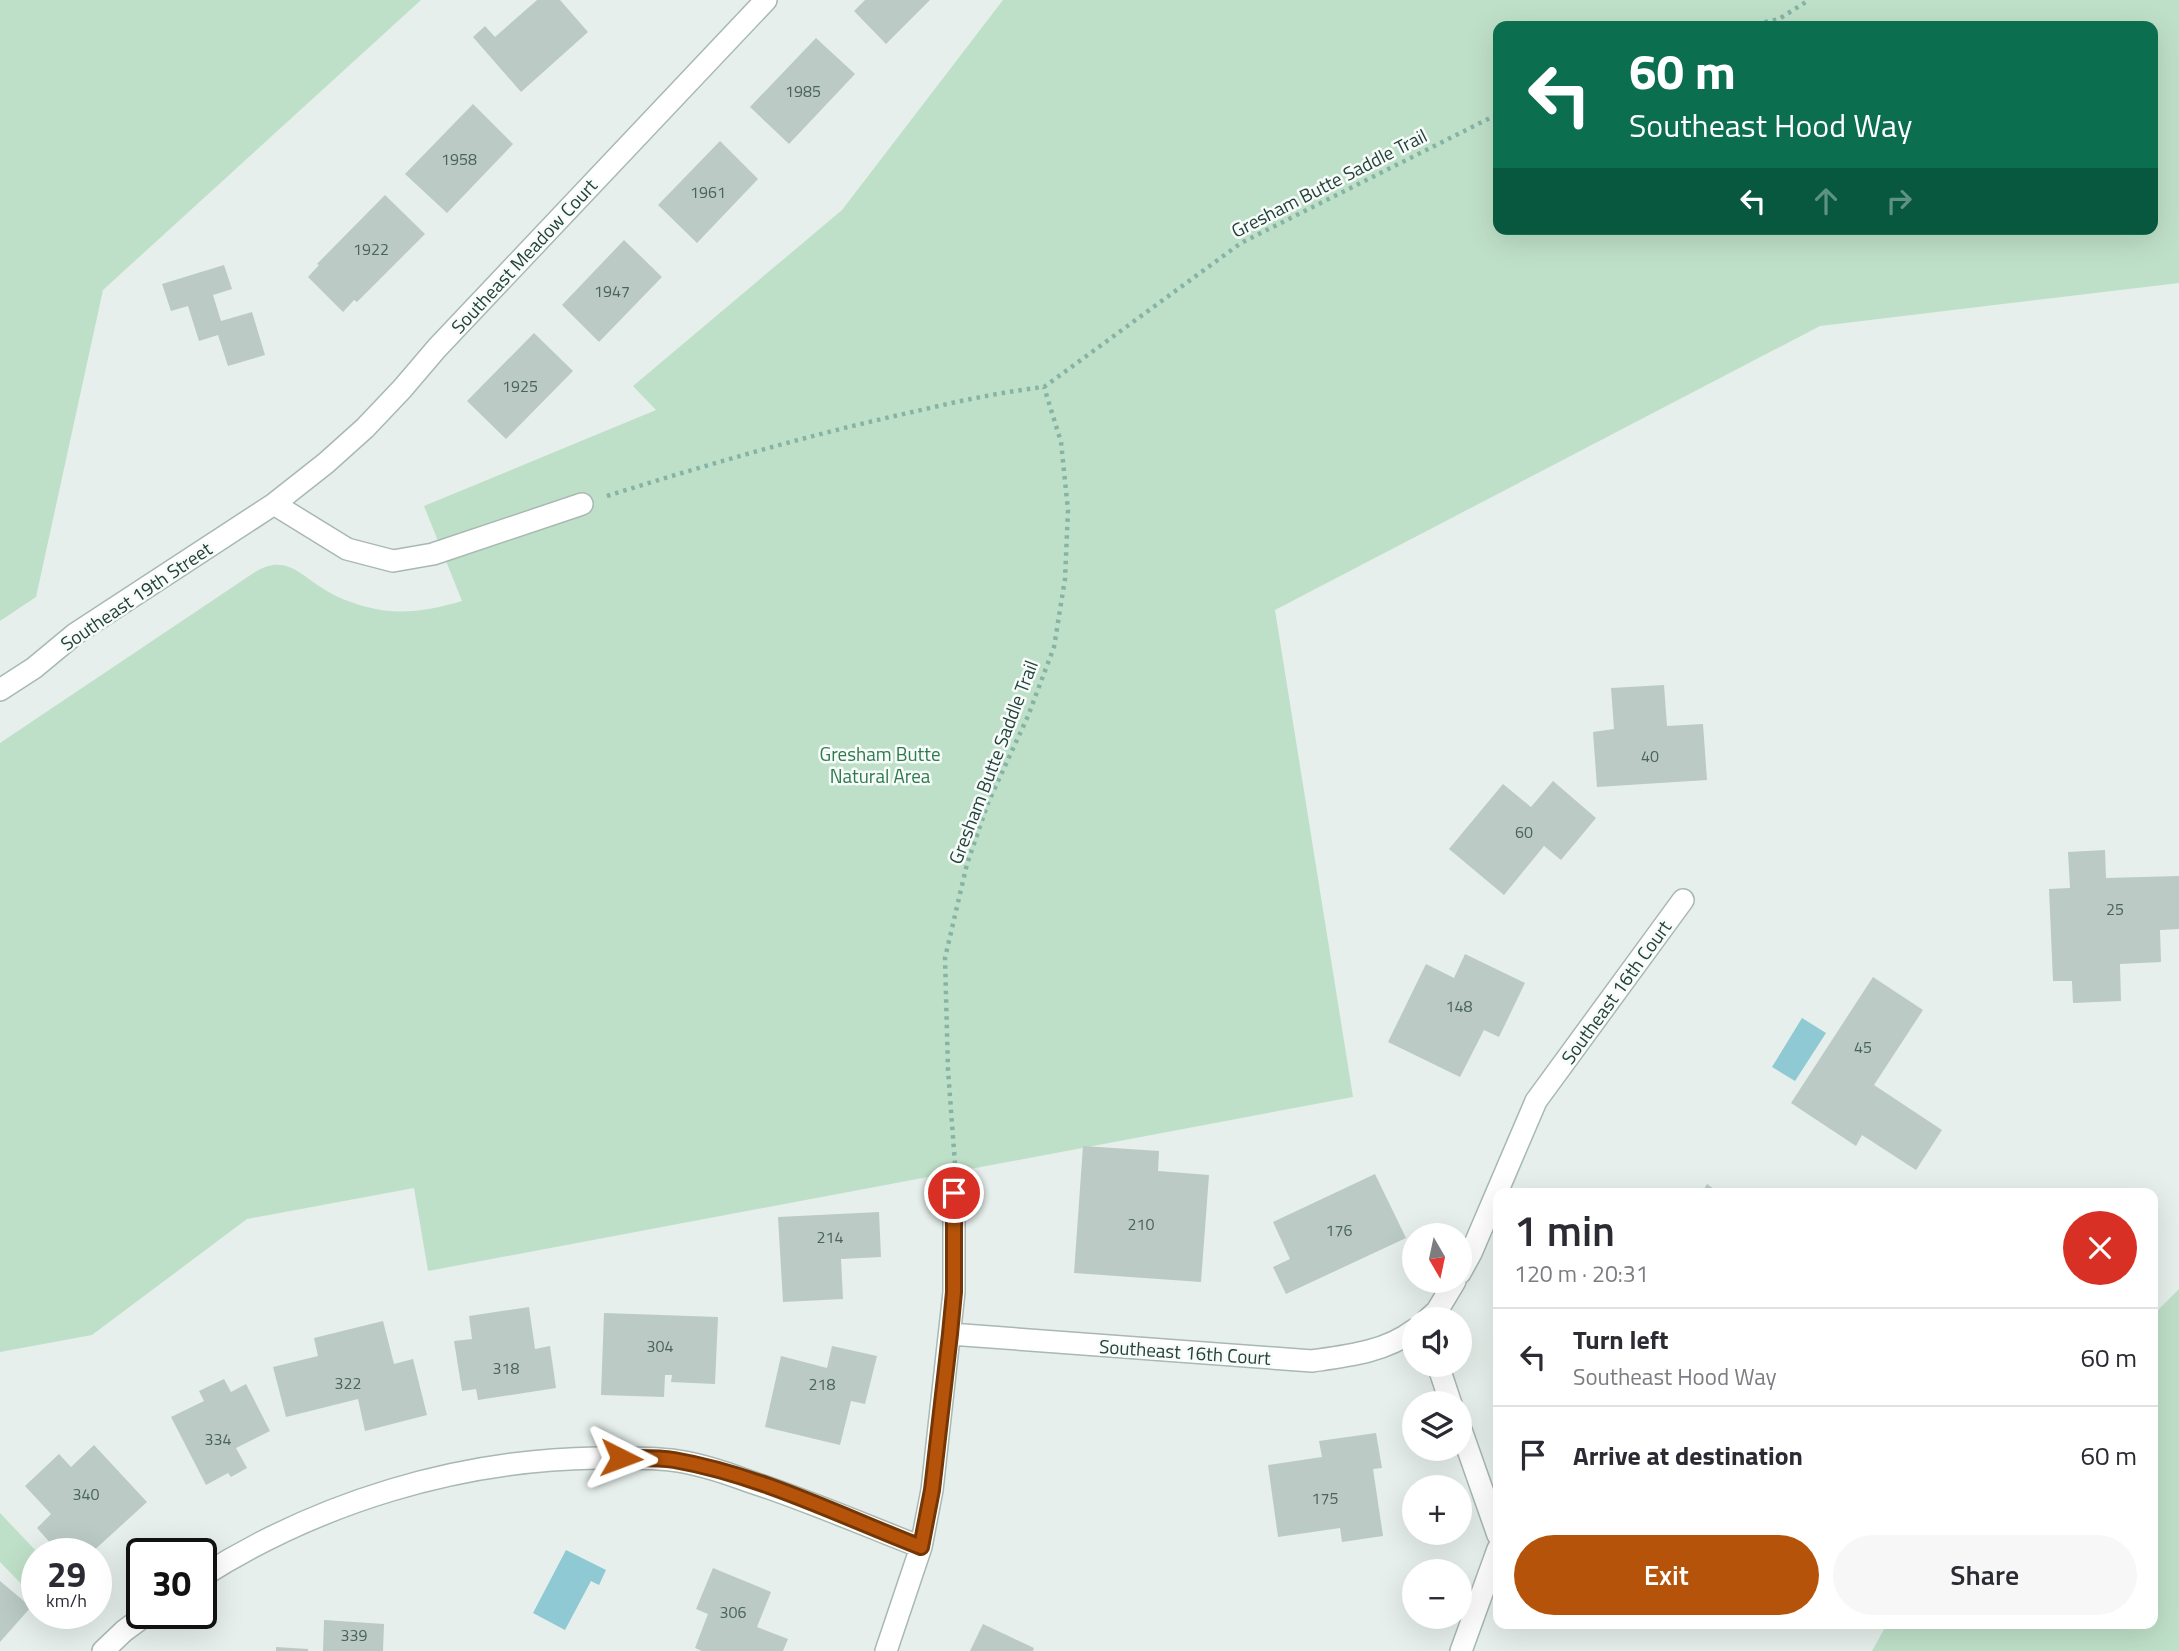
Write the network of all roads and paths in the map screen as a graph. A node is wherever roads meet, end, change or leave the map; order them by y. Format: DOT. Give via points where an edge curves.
graph roads {
  1 [pos="766,0"];
  2 [pos="1809,0"];
  3 [pos="1770,21"];
  4 [pos="1493,117"];
  5 [pos="1044,387"];
  6 [pos="274,503"];
  7 [pos="582,504"];
  8 [pos="0,690"];
  9 [pos="1683,900"];
  10 [pos="1499,1188"];
  11 [pos="954,1193"];
  12 [pos="1493,1202"];
  13 [pos="1472,1251"];
  14 [pos="950,1334"];
  15 [pos="1402,1338"];
  16 [pos="1472,1461"];
  17 [pos="1493,1521"];
  18 [pos="921,1547"];
  19 [pos="1493,1563"];
  20 [pos="217,1568"];
  21 [pos="127,1629"];
  22 [pos="103,1651"];
  23 [pos="886,1651"];
  24 [pos="1461,1651"];
  1 -- 6 [label="street, Southeast Meadow Court" via="365,428"];
  2 -- 3 [label="path"];
  4 -- 5 [label="path, Gresham Butte Saddle Trail" via="1241,243"];
  5 -- 7 [label="path, Gresham Butte Saddle Trail" via="869,421"];
  5 -- 11 [label="path, Gresham Butte Saddle Trail" via="1061,442 1068,510 1065,579 1054,647 988,803 967,864 945,958"];
  6 -- 7 [label="street" via="347,549 393,561 433,554"];
  6 -- 8 [label="street, Southeast 19th Street" via="75,634"];
  9 -- 10 [label="street, Southeast 16th Court" via="1536,1101"];
  11 -- 14 [label="street"];
  12 -- 13 [label="street, Southeast 16th Court"];
  14 -- 15 [label="street, Southeast 16th Court" via="1312,1361 1365,1353"];
  14 -- 18 [label="street"];
  16 -- 17 [label="street"];
  18 -- 20 [label="street" via="727,1473 673,1460 568,1458 463,1472 360,1500 310,1519"];
  18 -- 23 [label="street"];
  19 -- 24 [label="street"];
  21 -- 22 [label="street"];
}
